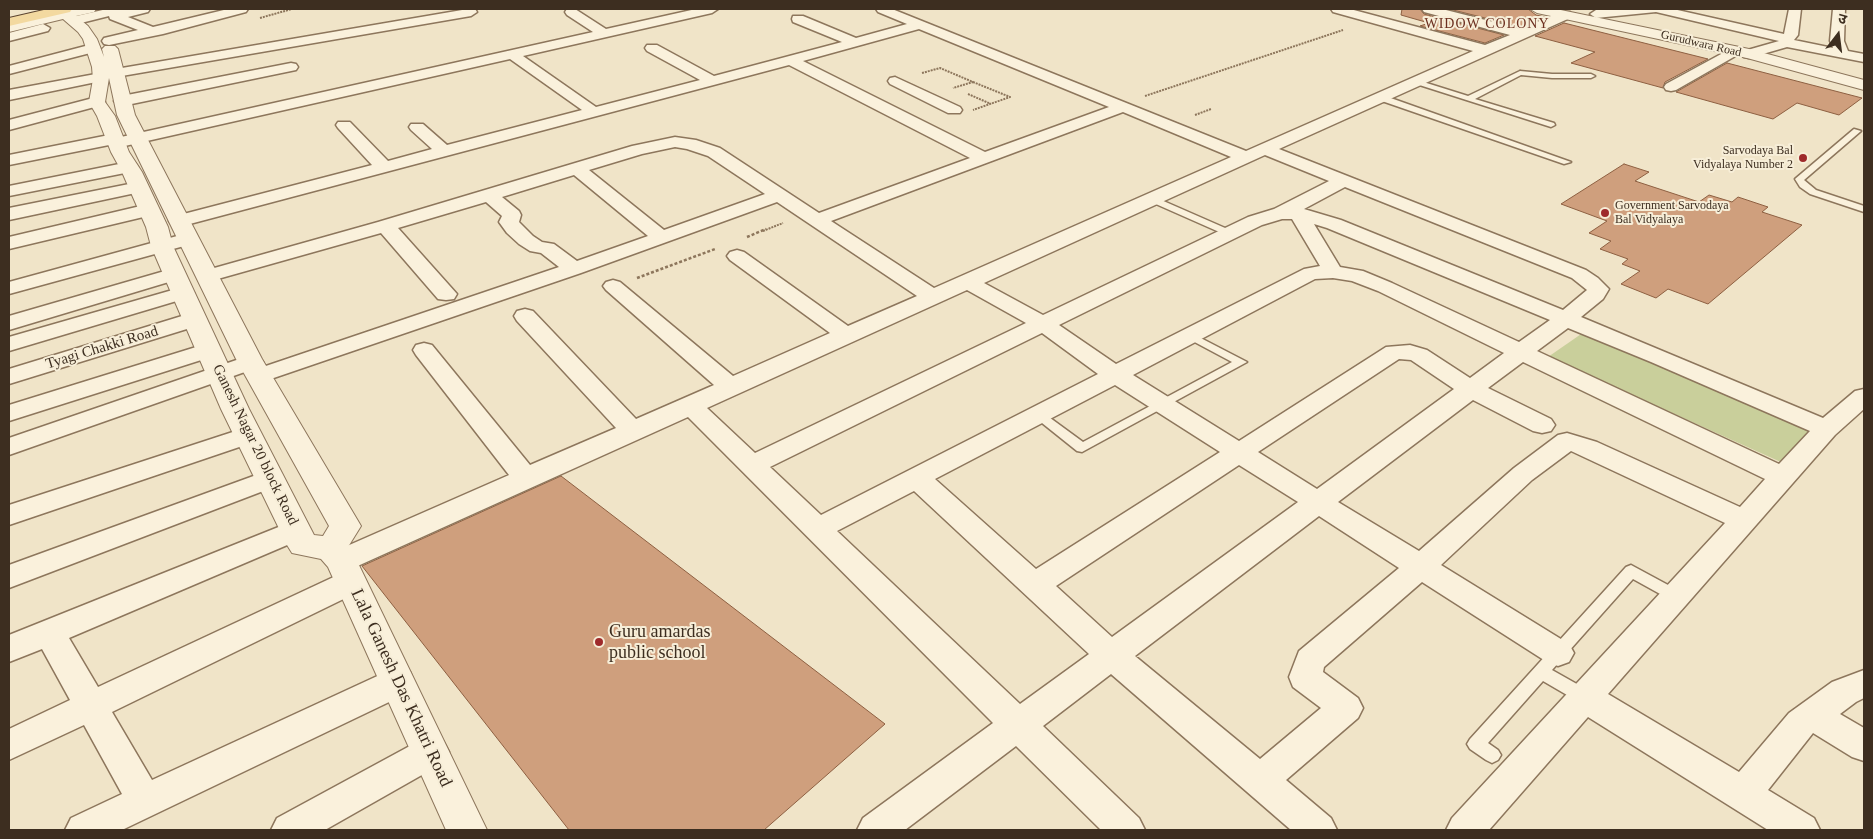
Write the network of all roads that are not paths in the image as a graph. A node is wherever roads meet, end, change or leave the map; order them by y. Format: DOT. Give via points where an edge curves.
graph roads {
  1 [pos="27,9"];
  2 [pos="43,9"];
  3 [pos="121,9"];
  4 [pos="144,9"];
  5 [pos="242,9"];
  6 [pos="712,9"];
  7 [pos="882,9"];
  8 [pos="1337,9"];
  9 [pos="1428,9"];
  10 [pos="1537,9"];
  11 [pos="1653,9"];
  12 [pos="1658,9"];
  13 [pos="1794,9"];
  14 [pos="1839,9"];
  15 [pos="471,12"];
  16 [pos="571,12"];
  17 [pos="1699,13"];
  18 [pos="1380,15"];
  19 [pos="1565,15"];
  20 [pos="1599,15"];
  21 [pos="1745,16"];
  22 [pos="798,19"];
  23 [pos="84,22"];
  24 [pos="10,24"];
  25 [pos="920,24"];
  26 [pos="1742,29"];
  27 [pos="604,33"];
  28 [pos="1523,34"];
  29 [pos="150,38"];
  30 [pos="1787,41"];
  31 [pos="855,42"];
  32 [pos="652,48"];
  33 [pos="1486,50"];
  34 [pos="165,53"];
  35 [pos="1741,53"];
  36 [pos="512,54"];
  37 [pos="1843,54"];
  38 [pos="1864,59"];
  39 [pos="792,60"];
  40 [pos="181,61"];
  41 [pos="291,67"];
  42 [pos="9,70"];
  43 [pos="1591,76"];
  44 [pos="1834,77"];
  45 [pos="713,81"];
  46 [pos="895,81"];
  47 [pos="1414,82"];
  48 [pos="1864,85"];
  49 [pos="103,86"];
  50 [pos="1671,87"];
  51 [pos="860,89"];
  52 [pos="9,95"];
  53 [pos="927,97"];
  54 [pos="1382,98"];
  55 [pos="1468,99"];
  56 [pos="122,101"];
  57 [pos="891,107"];
  58 [pos="1123,107"];
  59 [pos="9,108"];
  60 [pos="954,110"];
  61 [pos="594,112"];
  62 [pos="928,124"];
  63 [pos="9,125"];
  64 [pos="344,125"];
  65 [pos="1551,125"];
  66 [pos="416,127"];
  67 [pos="1856,131"];
  68 [pos="139,138"];
  69 [pos="443,151"];
  70 [pos="1255,153"];
  71 [pos="984,158"];
  72 [pos="9,160"];
  73 [pos="125,161"];
  74 [pos="1567,162"];
  75 [pos="384,167"];
  76 [pos="577,169"];
  77 [pos="9,174"];
  78 [pos="1343,181"];
  79 [pos="9,191"];
  80 [pos="489,195"];
  81 [pos="780,195"];
  82 [pos="1152,199"];
  83 [pos="9,201"];
  84 [pos="149,210"];
  85 [pos="1864,210"];
  86 [pos="1289,213"];
  87 [pos="9,214"];
  88 [pos="817,220"];
  89 [pos="385,226"];
  90 [pos="184,230"];
  91 [pos="1230,233"];
  92 [pos="660,237"];
  93 [pos="9,243"];
  94 [pos="162,246"];
  95 [pos="736,256"];
  96 [pos="574,269"];
  97 [pos="1333,272"];
  98 [pos="207,276"];
  99 [pos="967,282"];
  100 [pos="179,283"];
  101 [pos="613,286"];
  102 [pos="9,288"];
  103 [pos="446,294"];
  104 [pos="933,297"];
  105 [pos="525,316"];
  106 [pos="195,319"];
  107 [pos="1564,320"];
  108 [pos="9,323"];
  109 [pos="1043,324"];
  110 [pos="847,335"];
  111 [pos="1191,336"];
  112 [pos="9,344"];
  113 [pos="209,350"];
  114 [pos="424,350"];
  115 [pos="1521,351"];
  116 [pos="255,369"];
  117 [pos="219,373"];
  118 [pos="1116,375"];
  119 [pos="9,377"];
  120 [pos="731,387"];
  121 [pos="1470,389"];
  122 [pos="1863,399"];
  123 [pos="690,405"];
  124 [pos="1163,405"];
  125 [pos="9,413"];
  126 [pos="1038,415"];
  127 [pos="1542,425"];
  128 [pos="1826,430"];
  129 [pos="633,431"];
  130 [pos="248,435"];
  131 [pos="9,447"];
  132 [pos="1239,452"];
  133 [pos="752,465"];
  134 [pos="1783,477"];
  135 [pos="526,478"];
  136 [pos="917,478"];
  137 [pos="270,479"];
  138 [pos="1318,502"];
  139 [pos="9,515"];
  140 [pos="1744,520"];
  141 [pos="818,529"];
  142 [pos="296,530"];
  143 [pos="341,564"];
  144 [pos="1421,566"];
  145 [pos="9,577"];
  146 [pos="1035,586"];
  147 [pos="1676,596"];
  148 [pos="49,632"];
  149 [pos="9,649"];
  150 [pos="1111,655"];
  151 [pos="1550,662"];
  152 [pos="398,682"];
  153 [pos="1864,684"];
  154 [pos="1585,697"];
  155 [pos="91,706"];
  156 [pos="1812,715"];
  157 [pos="1018,724"];
  158 [pos="9,745"];
  159 [pos="1864,746"];
  160 [pos="431,752"];
  161 [pos="1492,755"];
  162 [pos="1259,781"];
  163 [pos="145,801"];
  164 [pos="1757,812"];
  165 [pos="84,830"];
  166 [pos="290,830"];
  167 [pos="467,830"];
  168 [pos="876,830"];
  169 [pos="1125,830"];
  170 [pos="1318,830"];
  171 [pos="1465,830"];
  172 [pos="1801,830"];
  1 -- 24 [label="street"];
  2 -- 24 [label="main road"];
  3 -- 23 [label="street"];
  4 -- 29 [label="street" via="115,16"];
  5 -- 29 [label="street" via="165,30"];
  6 -- 27 [label="street"];
  7 -- 25 [label="street"];
  8 -- 18 [label="street" via="1362,16"];
  9 -- 28 [label="street"];
  10 -- 19 [label="street, Gurudwara Road"];
  11 -- 20 [label="street"];
  12 -- 17 [label="street"];
  13 -- 30 [label="street" via="1792,35"];
  14 -- 37 [label="street" via="1837,41"];
  15 -- 40 [label="street"];
  16 -- 27 [label="street"];
  17 -- 26 [label="street"];
  18 -- 33 [label="street"];
  19 -- 20 [label="street, Gurudwara Road"];
  19 -- 28 [label="street"];
  20 -- 35 [label="street, Gurudwara Road"];
  21 -- 26 [label="street"];
  22 -- 31 [label="street"];
  23 -- 24 [label="street"];
  23 -- 24 [label="street" via="43,28"];
  23 -- 29 [label="street"];
  23 -- 42 [label="street"];
  23 -- 49 [label="street, Ganesh Nagar 20 block Road" via="100,67"];
  25 -- 31 [label="street"];
  25 -- 58 [label="street"];
  26 -- 30 [label="street"];
  27 -- 36 [label="street"];
  28 -- 33 [label="street"];
  30 -- 35 [label="street"];
  30 -- 37 [label="street"];
  31 -- 39 [label="street"];
  32 -- 45 [label="street"];
  33 -- 47 [label="street"];
  34 -- 40 [label="street"];
  35 -- 44 [label="street, Gurudwara Road"];
  35 -- 50 [label="street"];
  36 -- 61 [label="street"];
  36 -- 68 [label="street"];
  37 -- 38 [label="street"];
  38 -- 44 [label="street"];
  39 -- 45 [label="street"];
  39 -- 57 [label="street"];
  40 -- 49 [label="street"];
  41 -- 56 [label="street"];
  43 -- 55 [label="lane" via="1520,73"];
  44 -- 48 [label="street, Gurudwara Road"];
  45 -- 61 [label="street"];
  46 -- 53 [label="street"];
  47 -- 54 [label="street"];
  47 -- 55 [label="lane"];
  49 -- 52 [label="street"];
  49 -- 56 [label="street, Ganesh Nagar 20 block Road"];
  49 -- 59 [label="street"];
  49 -- 63 [label="street" via="45,114"];
  49 -- 73 [label="street, Ganesh Nagar 20 block Road" via="106,116"];
  51 -- 57 [label="street"];
  53 -- 57 [label="street"];
  53 -- 60 [label="street"];
  54 -- 70 [label="street"];
  54 -- 74 [label="lane"];
  55 -- 65 [label="lane"];
  56 -- 68 [label="street, Ganesh Nagar 20 block Road"];
  57 -- 62 [label="street"];
  57 -- 71 [label="street"];
  58 -- 70 [label="street"];
  58 -- 71 [label="street"];
  61 -- 69 [label="street"];
  64 -- 75 [label="street"];
  66 -- 69 [label="street"];
  67 -- 85 [label="lane" via="1799,179 1813,192"];
  68 -- 73 [label="street"];
  68 -- 90 [label="street, Ganesh Nagar 20 block Road"];
  69 -- 75 [label="street"];
  70 -- 78 [label="street"];
  70 -- 82 [label="street"];
  71 -- 88 [label="street"];
  72 -- 73 [label="street"];
  73 -- 77 [label="street"];
  73 -- 79 [label="street"];
  73 -- 83 [label="street"];
  73 -- 84 [label="street, Ganesh Nagar 20 block Road"];
  73 -- 87 [label="street"];
  75 -- 90 [label="street"];
  76 -- 80 [label="street"];
  76 -- 81 [label="street" via="675,142 714,152"];
  76 -- 92 [label="street"];
  78 -- 86 [label="street"];
  78 -- 107 [label="street" via="1579,274 1592,282 1598,289 1595,294"];
  80 -- 89 [label="street"];
  80 -- 96 [label="street" via="512,216 509,222 526,240 537,247 547,248"];
  81 -- 88 [label="street"];
  81 -- 92 [label="street"];
  82 -- 91 [label="lane"];
  82 -- 99 [label="street"];
  84 -- 93 [label="street"];
  84 -- 94 [label="street, Ganesh Nagar 20 block Road"];
  86 -- 91 [label="street" via="1263,218"];
  86 -- 97 [label="street"];
  86 -- 107 [label="street" via="1334,224"];
  88 -- 104 [label="street"];
  89 -- 98 [label="street"];
  89 -- 103 [label="street"];
  90 -- 94 [label="street"];
  90 -- 98 [label="street, Ganesh Nagar 20 block Road"];
  91 -- 109 [label="street"];
  92 -- 96 [label="street"];
  94 -- 100 [label="street, Ganesh Nagar 20 block Road"];
  94 -- 102 [label="street"];
  95 -- 110 [label="street"];
  96 -- 116 [label="street"];
  97 -- 111 [label="street" via="1311,273"];
  97 -- 115 [label="street" via="1356,275 1385,287"];
  98 -- 116 [label="street, Ganesh Nagar 20 block Road"];
  99 -- 104 [label="street"];
  99 -- 109 [label="street"];
  100 -- 106 [label="street, Ganesh Nagar 20 block Road"];
  100 -- 108 [label="street"];
  100 -- 112 [label="street"];
  101 -- 120 [label="street"];
  104 -- 110 [label="street"];
  105 -- 129 [label="street"];
  106 -- 113 [label="street, Ganesh Nagar 20 block Road"];
  106 -- 119 [label="street, Tyagi Chakki Road"];
  107 -- 115 [label="street"];
  107 -- 128 [label="street" via="1659,357"];
  109 -- 118 [label="street"];
  109 -- 133 [label="street"];
  110 -- 120 [label="street"];
  111 -- 118 [label="street"];
  111 -- 124 [label="lane" via="1241,362"];
  113 -- 117 [label="street, Ganesh Nagar 20 block Road"];
  113 -- 125 [label="street"];
  114 -- 135 [label="street"];
  115 -- 121 [label="street"];
  115 -- 134 [label="street"];
  116 -- 117 [label="street"];
  116 -- 143 [label="street, Ganesh Nagar 20 block Road" via="345,526"];
  117 -- 130 [label="street, Ganesh Nagar 20 block Road"];
  117 -- 131 [label="street"];
  118 -- 124 [label="street"];
  118 -- 126 [label="street"];
  120 -- 123 [label="street"];
  121 -- 127 [label="street"];
  121 -- 132 [label="street" via="1419,355 1394,352"];
  121 -- 138 [label="street"];
  122 -- 128 [label="street"];
  123 -- 129 [label="street"];
  123 -- 133 [label="street"];
  124 -- 126 [label="lane" via="1082,448"];
  124 -- 132 [label="street"];
  126 -- 136 [label="street"];
  128 -- 134 [label="street"];
  129 -- 135 [label="street"];
  130 -- 137 [label="street, Ganesh Nagar 20 block Road"];
  130 -- 139 [label="street"];
  132 -- 138 [label="street"];
  132 -- 146 [label="street"];
  133 -- 141 [label="street"];
  134 -- 140 [label="street"];
  135 -- 143 [label="street"];
  136 -- 141 [label="street"];
  136 -- 146 [label="street"];
  137 -- 142 [label="street, Ganesh Nagar 20 block Road"];
  137 -- 145 [label="street"];
  138 -- 144 [label="street"];
  138 -- 150 [label="street"];
  140 -- 144 [label="street" via="1567,441 1523,474"];
  140 -- 147 [label="street"];
  141 -- 157 [label="street"];
  142 -- 143 [label="street, Ganesh Nagar 20 block Road" via="303,545"];
  142 -- 148 [label="street"];
  143 -- 152 [label="street, Lala Ganesh Das Khatri Road"];
  143 -- 155 [label="street"];
  144 -- 151 [label="street"];
  144 -- 162 [label="street" via="1310,660 1305,678 1346,708"];
  146 -- 150 [label="street"];
  147 -- 151 [label="lane" via="1631,571"];
  147 -- 154 [label="street"];
  148 -- 149 [label="street"];
  148 -- 155 [label="street"];
  150 -- 157 [label="street"];
  150 -- 162 [label="street"];
  151 -- 154 [label="lane"];
  151 -- 161 [label="lane" via="1476,744"];
  152 -- 160 [label="street, Lala Ganesh Das Khatri Road"];
  152 -- 163 [label="street"];
  153 -- 156 [label="street" via="1844,692"];
  154 -- 164 [label="street"];
  154 -- 171 [label="street"];
  155 -- 158 [label="street"];
  155 -- 163 [label="street"];
  156 -- 159 [label="street"];
  156 -- 164 [label="street" via="1801,723"];
  157 -- 168 [label="street"];
  157 -- 169 [label="street"];
  160 -- 166 [label="street"];
  160 -- 167 [label="street, Lala Ganesh Das Khatri Road"];
  162 -- 170 [label="street"];
  163 -- 165 [label="street"];
  164 -- 172 [label="street"];
}
